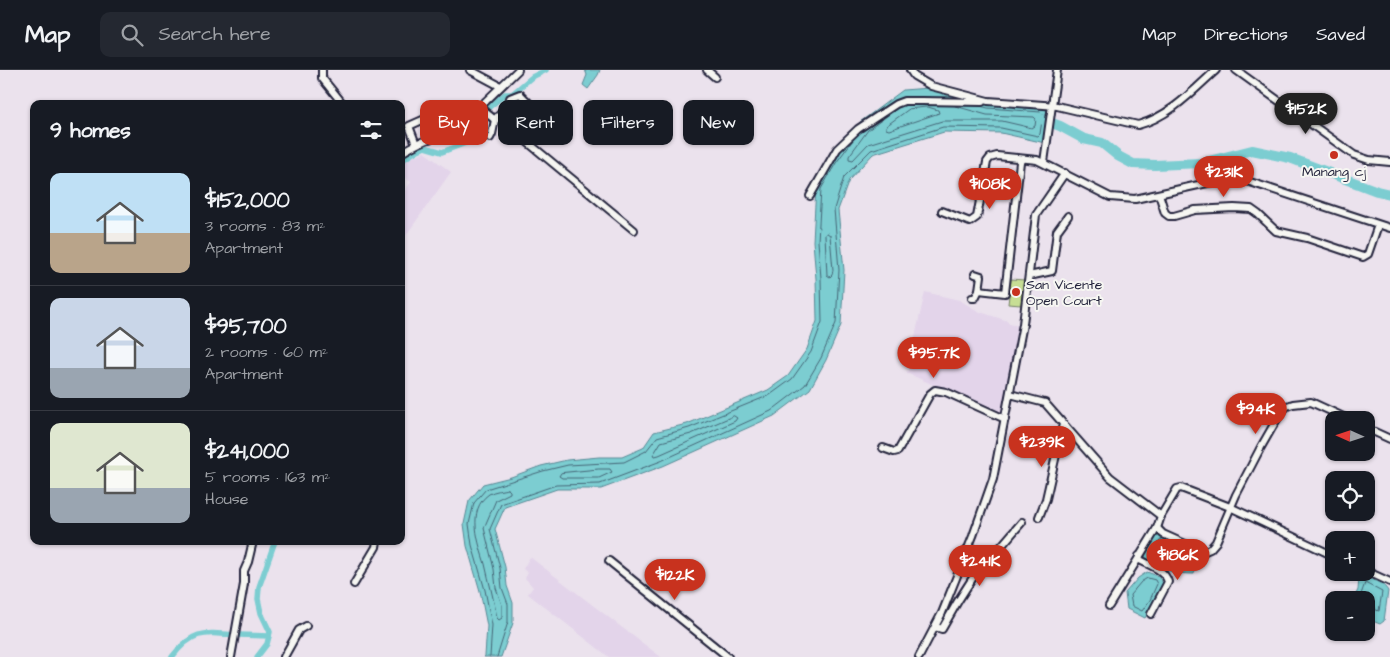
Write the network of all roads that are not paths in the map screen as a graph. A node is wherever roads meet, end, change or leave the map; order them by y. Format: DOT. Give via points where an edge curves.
graph roads {
  1 [pos="322,70"];
  2 [pos="470,70"];
  3 [pos="518,70"];
  4 [pos="707,70"];
  5 [pos="910,70"];
  6 [pos="1056,70"];
  7 [pos="1216,70"];
  8 [pos="1236,70"];
  9 [pos="715,77"];
  10 [pos="500,86"];
  11 [pos="339,100"];
  12 [pos="510,100"];
  13 [pos="526,100"];
  14 [pos="988,101"];
  15 [pos="488,103"];
  16 [pos="1052,105"];
  17 [pos="488,113"];
  18 [pos="496,118"];
  19 [pos="420,121"];
  20 [pos="490,138"];
  21 [pos="420,142"];
  22 [pos="416,144"];
  23 [pos="405,151"];
  24 [pos="1022,159"];
  25 [pos="1044,162"];
  26 [pos="1390,162"];
  27 [pos="1065,173"];
  28 [pos="1159,194"];
  29 [pos="810,196"];
  30 [pos="942,210"];
  31 [pos="1068,216"];
  32 [pos="1380,225"];
  33 [pos="1390,228"];
  34 [pos="634,230"];
  35 [pos="975,274"];
  36 [pos="1029,276"];
  37 [pos="979,290"];
  38 [pos="972,298"];
  39 [pos="1010,394"];
  40 [pos="1330,411"];
  41 [pos="1004,419"];
  42 [pos="1064,424"];
  43 [pos="1375,432"];
  44 [pos="1390,439"];
  45 [pos="883,448"];
  46 [pos="1230,507"];
  47 [pos="1161,516"];
  48 [pos="1040,517"];
  49 [pos="1022,522"];
  50 [pos="1157,528"];
  51 [pos="253,545"];
  52 [pos="376,545"];
  53 [pos="1325,552"];
  54 [pos="1139,556"];
  55 [pos="609,562"];
  56 [pos="1375,575"];
  57 [pos="1390,582"];
  58 [pos="354,584"];
  59 [pos="1109,606"];
  60 [pos="1151,614"];
  61 [pos="306,626"];
  62 [pos="935,627"];
  63 [pos="921,656"];
  64 [pos="232,657"];
  65 [pos="284,657"];
  66 [pos="728,657"];
  1 -- 11 [label="street" via="322,78"];
  2 -- 10 [label="street"];
  3 -- 10 [label="street"];
  4 -- 9 [label="street"];
  5 -- 14 [label="street" via="914,76 935,87"];
  6 -- 16 [label="street"];
  7 -- 16 [label="street" via="1184,100 1149,122 1138,124"];
  8 -- 26 [label="street" via="1354,155"];
  10 -- 15 [label="street"];
  12 -- 13 [label="street" via="520,94"];
  14 -- 16 [label="street"];
  14 -- 29 [label="street" via="922,100 896,104 858,129 837,149"];
  16 -- 25 [label="street"];
  17 -- 18 [label="street"];
  18 -- 20 [label="street"];
  18 -- 34 [label="street"];
  19 -- 22 [label="street" via="409,126"];
  21 -- 22 [label="street"];
  22 -- 23 [label="street"];
  24 -- 25 [label="street"];
  24 -- 30 [label="street" via="990,158 978,218 974,221 963,220"];
  24 -- 37 [label="street" via="1005,293"];
  25 -- 27 [label="street"];
  27 -- 28 [label="street" via="1110,196 1135,199"];
  27 -- 36 [label="street" via="1036,215"];
  28 -- 32 [label="street" via="1220,180 1242,179"];
  28 -- 32 [label="street" via="1169,216 1196,210 1251,210 1276,231 1362,257 1368,254"];
  31 -- 36 [label="street" via="1057,231 1052,271"];
  32 -- 33 [label="street"];
  35 -- 37 [label="street" via="981,276"];
  36 -- 39 [label="street"];
  37 -- 38 [label="street"];
  39 -- 41 [label="street"];
  39 -- 42 [label="street" via="1045,403"];
  40 -- 46 [label="street" via="1311,402 1287,406"];
  41 -- 45 [label="street" via="935,390 898,451"];
  41 -- 62 [label="street" via="993,479"];
  42 -- 47 [label="street" via="1110,477"];
  42 -- 48 [label="street"];
  43 -- 44 [label="street"];
  46 -- 47 [label="street" via="1181,488 1177,489"];
  46 -- 50 [label="street" via="1216,542 1203,552 1163,534"];
  46 -- 53 [label="street"];
  47 -- 50 [label="street"];
  49 -- 62 [label="street" via="981,565 942,629"];
  50 -- 54 [label="street"];
  51 -- 64 [label="street" via="244,571"];
  52 -- 58 [label="street"];
  54 -- 59 [label="street"];
  54 -- 60 [label="street" via="1140,560 1163,572 1168,582"];
  55 -- 66 [label="street"];
  56 -- 57 [label="street"];
  61 -- 65 [label="street" via="298,630"];
  62 -- 63 [label="street"];
}
